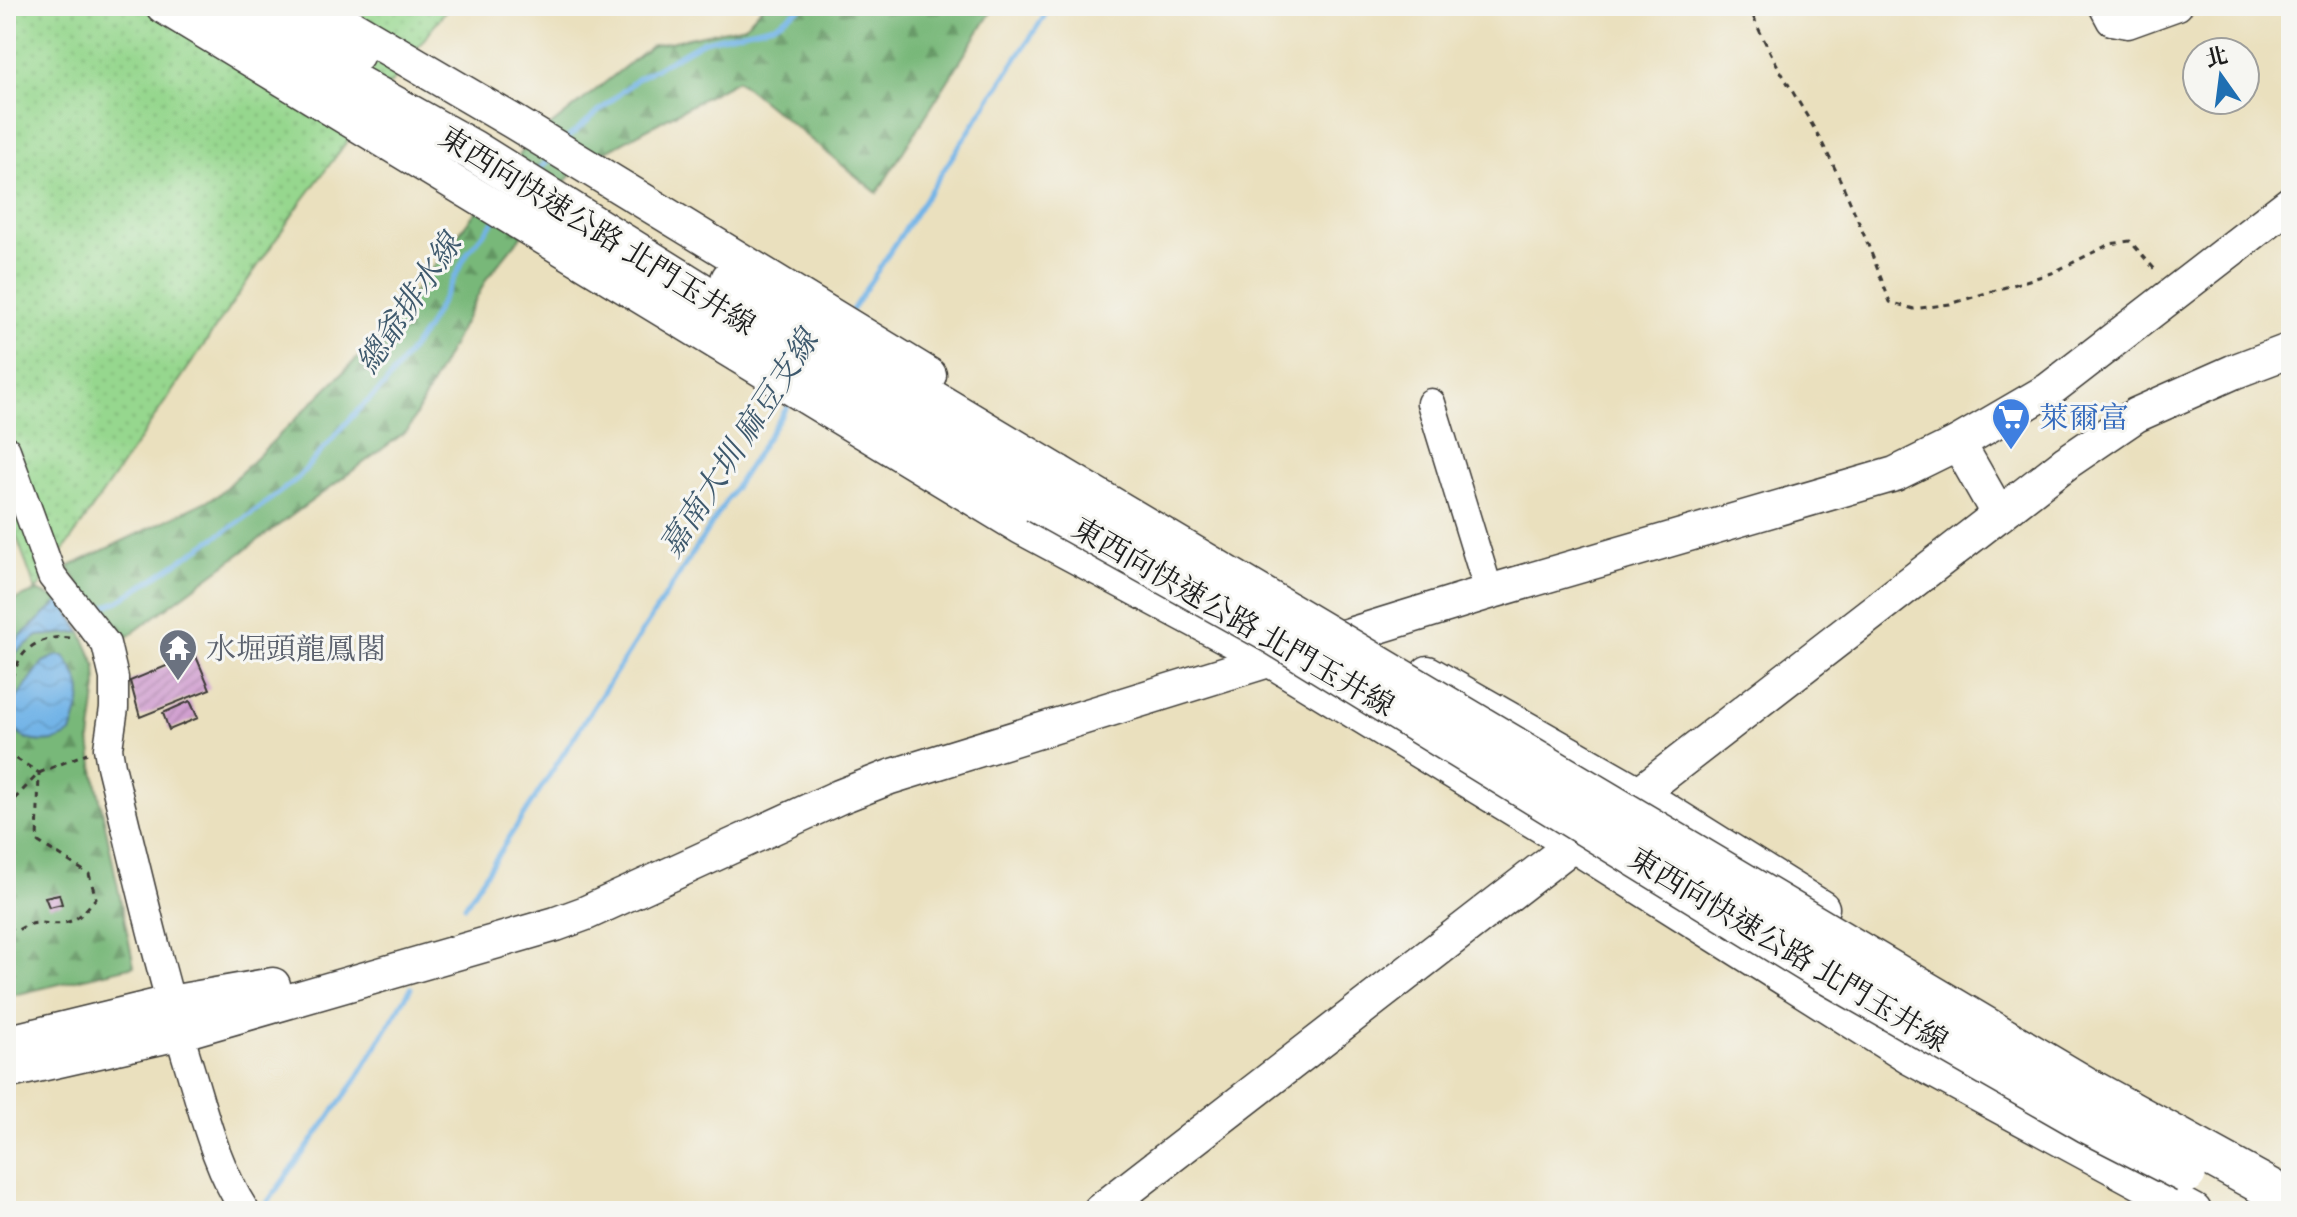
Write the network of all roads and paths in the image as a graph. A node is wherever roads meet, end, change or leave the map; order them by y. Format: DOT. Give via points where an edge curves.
graph roads {
  1 [pos="163,6"];
  2 [pos="215,6"];
  3 [pos="275,6"];
  4 [pos="316,6"];
  5 [pos="1749,6"];
  6 [pos="2103,6"];
  7 [pos="2178,6"];
  8 [pos="485,148"];
  9 [pos="2291,203"];
  10 [pos="2176,294"];
  11 [pos="2291,350"];
  12 [pos="1431,403"];
  13 [pos="1958,443"];
  14 [pos="6,450"];
  15 [pos="1999,515"];
  16 [pos="1489,592"];
  17 [pos="1358,633"];
  18 [pos="54,635"];
  19 [pos="1272,661"];
  20 [pos="6,688"];
  21 [pos="108,748"];
  22 [pos="6,752"];
  23 [pos="39,773"];
  24 [pos="1640,794"];
  25 [pos="6,808"];
  26 [pos="1575,846"];
  27 [pos="6,929"];
  28 [pos="174,1018"];
  29 [pos="6,1043"];
  30 [pos="6,1072"];
  31 [pos="2291,1184"];
  32 [pos="2291,1200"];
  33 [pos="245,1211"];
  34 [pos="1100,1211"];
  35 [pos="2194,1211"];
  36 [pos="2260,1211"];
  1 -- 8 [label="main road"];
  2 -- 8 [label="highway, 東西向快速公路 北門玉井線"];
  3 -- 8 [label="highway, 東西向快速公路 北門玉井線"];
  4 -- 8 [label="main road"];
  5 -- 10 [label="path" via="1862,226 1890,302 1914,309 1950,304 2052,273 2110,244 2130,241"];
  6 -- 7 [label="street" via="2111,21 2128,24"];
  8 -- 17 [label="main road" via="1071,462"];
  8 -- 19 [label="main road" via="1021,527"];
  8 -- 32 [label="highway, 東西向快速公路 北門玉井線, bridge" via="2084,1086"];
  8 -- 36 [label="highway, 東西向快速公路 北門玉井線, bridge" via="1036,502 1275,635 1824,972 2088,1123"];
  9 -- 10 [label="main road"];
  10 -- 13 [label="main road" via="2049,390"];
  11 -- 15 [label="main road" via="2136,415"];
  12 -- 16 [label="street"];
  13 -- 15 [label="main road"];
  13 -- 16 [label="main road" via="1895,474"];
  14 -- 21 [label="street" via="52,576 106,644 114,678"];
  15 -- 24 [label="main road"];
  16 -- 17 [label="main road"];
  17 -- 19 [label="main road"];
  17 -- 24 [label="main road"];
  18 -- 20 [label="path" via="21,657"];
  19 -- 26 [label="main road"];
  19 -- 28 [label="main road" via="890,777 586,913 435,957"];
  21 -- 23 [label="path"];
  21 -- 28 [label="street"];
  22 -- 23 [label="path"];
  23 -- 25 [label="path"];
  23 -- 27 [label="path" via="37,841 89,874 96,898 74,921"];
  24 -- 26 [label="main road"];
  24 -- 31 [label="main road" via="2117,1092"];
  26 -- 34 [label="main road"];
  26 -- 35 [label="main road" via="1911,1058"];
  28 -- 29 [label="main road"];
  28 -- 30 [label="main road"];
  28 -- 33 [label="street" via="215,1152"];
}
